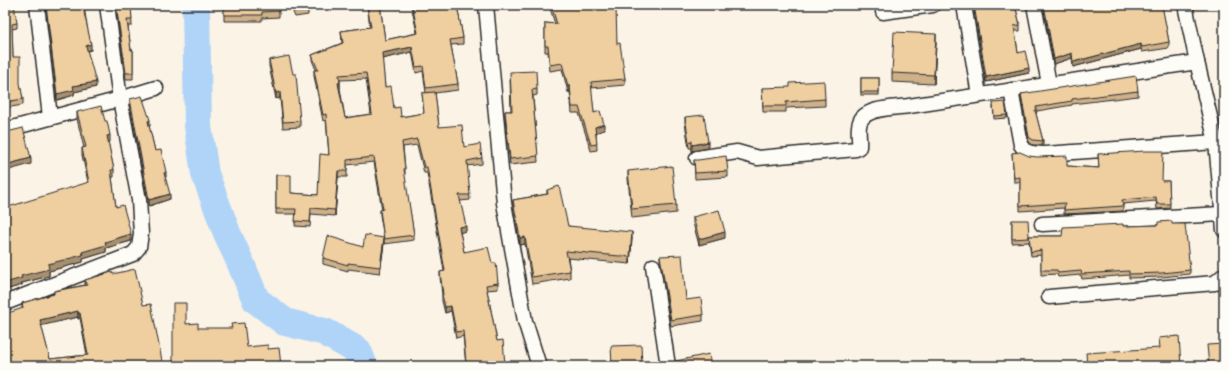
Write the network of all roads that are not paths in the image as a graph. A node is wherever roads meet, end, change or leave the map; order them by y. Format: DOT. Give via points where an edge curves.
graph roads {
  1 [pos="37,5"];
  2 [pos="107,5"];
  3 [pos="486,5"];
  4 [pos="934,5"];
  5 [pos="964,5"];
  6 [pos="1034,5"];
  7 [pos="1185,5"];
  8 [pos="883,12"];
  9 [pos="1197,62"];
  10 [pos="1049,84"];
  11 [pos="156,88"];
  12 [pos="1012,90"];
  13 [pos="979,95"];
  14 [pos="120,99"];
  15 [pos="50,117"];
  16 [pos="5,130"];
  17 [pos="1216,142"];
  18 [pos="697,158"];
  19 [pos="1222,214"];
  20 [pos="1042,224"];
  21 [pos="1224,230"];
  22 [pos="653,266"];
  23 [pos="1224,275"];
  24 [pos="1049,297"];
  25 [pos="5,303"];
  26 [pos="539,366"];
  27 [pos="668,366"];
  1 -- 15 [label="street"];
  2 -- 14 [label="street"];
  3 -- 26 [label="street" via="504,204 525,321"];
  4 -- 8 [label="street"];
  5 -- 13 [label="street"];
  6 -- 10 [label="street"];
  7 -- 9 [label="street"];
  9 -- 10 [label="street"];
  9 -- 17 [label="street"];
  10 -- 12 [label="street"];
  11 -- 14 [label="street"];
  12 -- 13 [label="street"];
  12 -- 17 [label="street" via="1021,145 1025,151 1045,154"];
  13 -- 18 [label="street" via="872,111 859,122 859,147 856,149 758,158 737,152"];
  14 -- 15 [label="street"];
  14 -- 25 [label="street" via="139,200 139,247 132,254"];
  15 -- 16 [label="street"];
  17 -- 19 [label="street"];
  19 -- 20 [label="street"];
  19 -- 21 [label="street"];
  22 -- 27 [label="street"];
  23 -- 24 [label="street" via="1215,283"];
}
